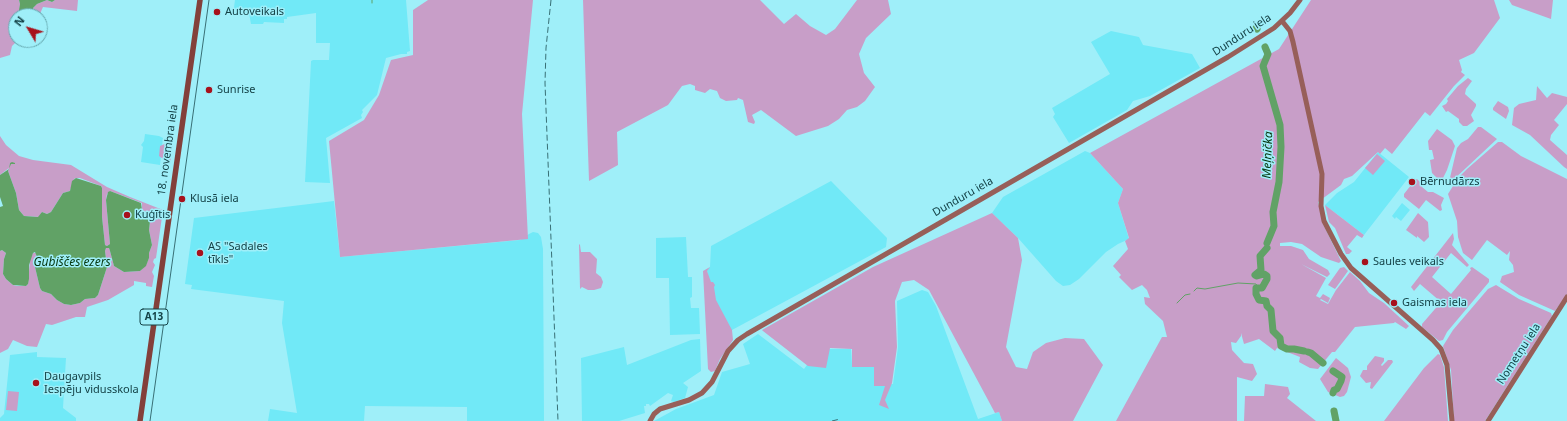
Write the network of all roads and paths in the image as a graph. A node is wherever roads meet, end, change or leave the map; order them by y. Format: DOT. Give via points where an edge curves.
graph roads {
  1 [pos="200,0"];
  2 [pos="1300,0"];
  3 [pos="1282,21"];
  4 [pos="1567,297"];
  5 [pos="140,421"];
  6 [pos="650,421"];
  7 [pos="1452,421"];
  8 [pos="1488,421"];
  1 -- 5 [label="main road, 18. novembra iela / A13"];
  2 -- 3 [label="street, Dunduru iela"];
  3 -- 6 [label="street, Dunduru iela" via="1228,57 747,334 728,351 706,389 689,400 656,411"];
  3 -- 7 [label="street" via="1290,31 1293,42 1320,166 1324,220 1343,258 1351,268 1441,349 1447,365"];
  4 -- 8 [label="street, Nometņu iela"];
}
